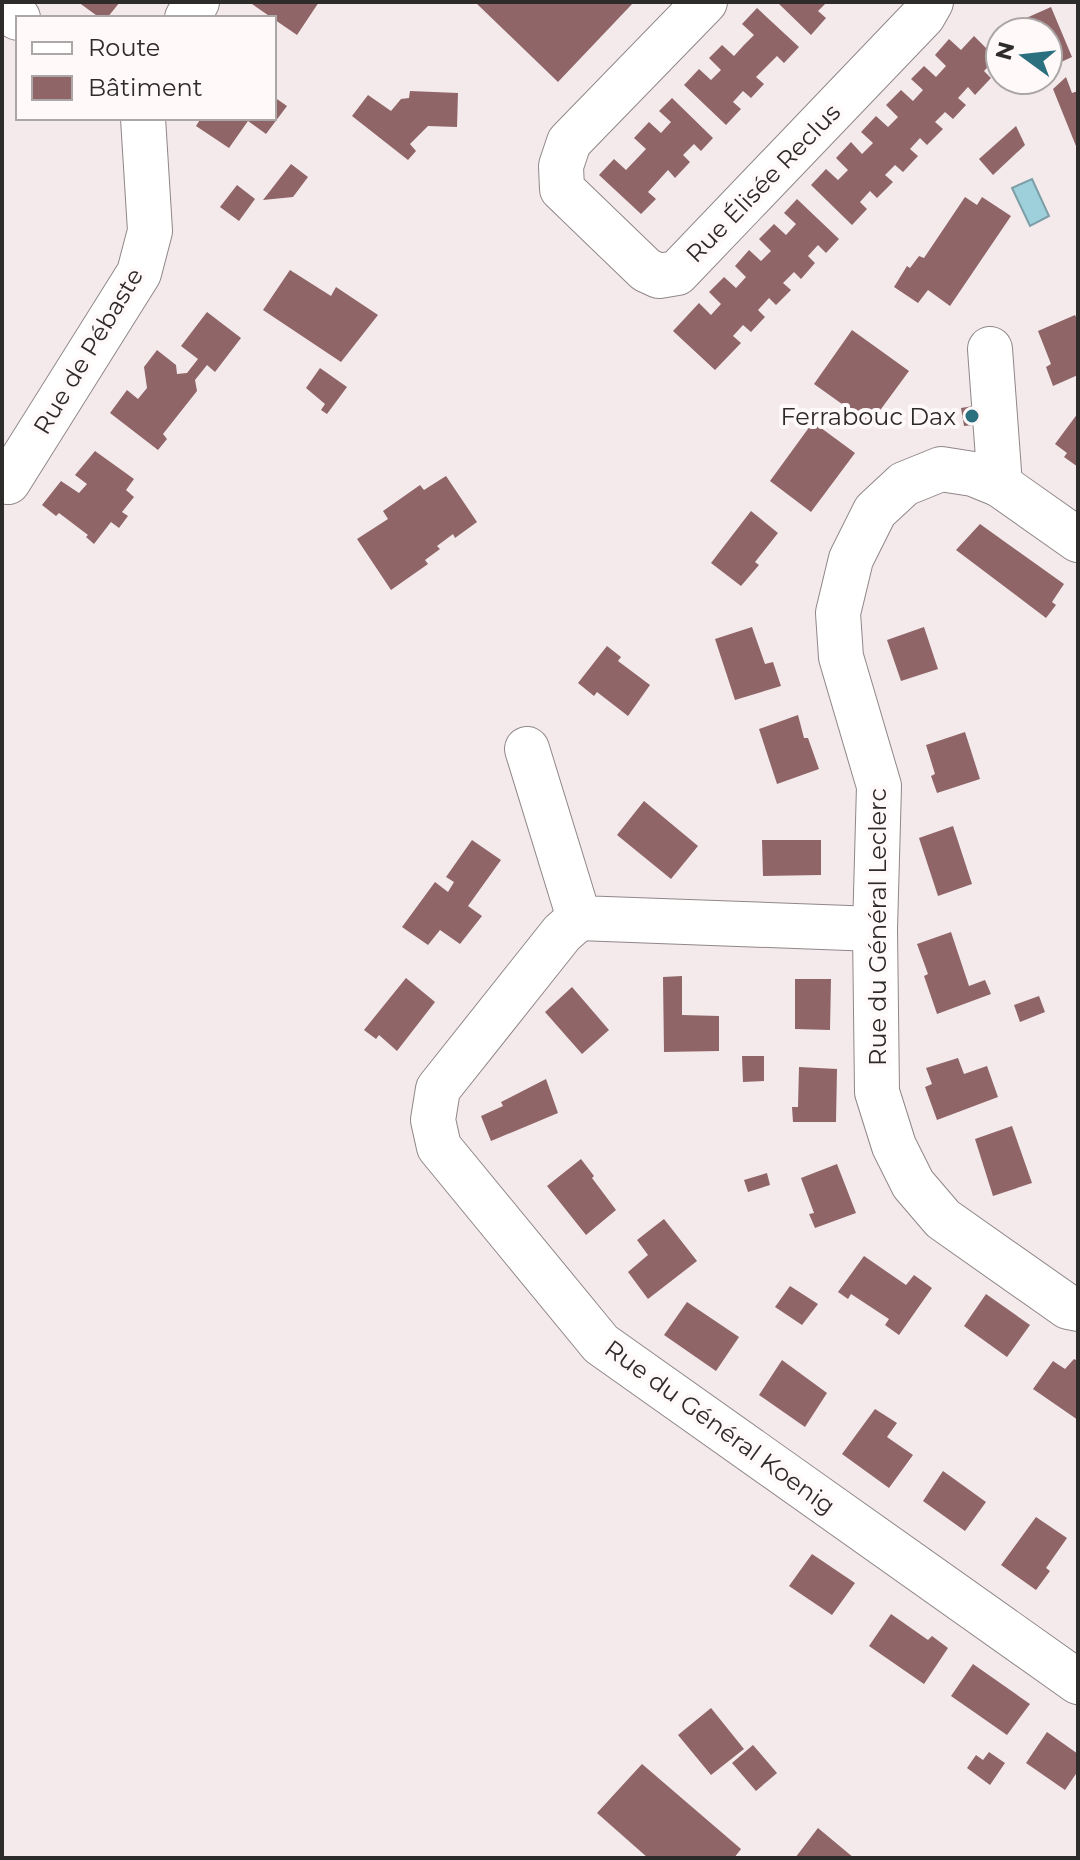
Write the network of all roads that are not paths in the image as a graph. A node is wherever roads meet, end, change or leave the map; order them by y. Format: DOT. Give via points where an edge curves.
graph roads {
  1 [pos="705,2"];
  2 [pos="931,2"];
  3 [pos="143,120"];
  4 [pos="990,349"];
  5 [pos="8,482"];
  6 [pos="1000,485"];
  7 [pos="1078,540"];
  8 [pos="527,749"];
  9 [pos="579,918"];
  10 [pos="875,929"];
  11 [pos="1078,1309"];
  12 [pos="1078,1682"];
  1 -- 2 [label="street, Rue Élisée Reclus" via="569,142 561,166 562,189 646,270 659,276 677,273"];
  3 -- 5 [label="street, Rue de Pébaste" via="150,231 139,273"];
  4 -- 6 [label="street"];
  6 -- 7 [label="street, Rue du Général Leclerc"];
  6 -- 10 [label="street, Rue du Général Leclerc" via="941,469 904,484 875,511 851,559 838,613 841,657 879,786"];
  8 -- 9 [label="street"];
  9 -- 10 [label="street"];
  9 -- 12 [label="street, Rue du Général Koenig" via="438,1089 433,1120 439,1147 601,1344"];
  10 -- 11 [label="street, Rue du Général Leclerc" via="877,1092 913,1184 943,1219"];
}
